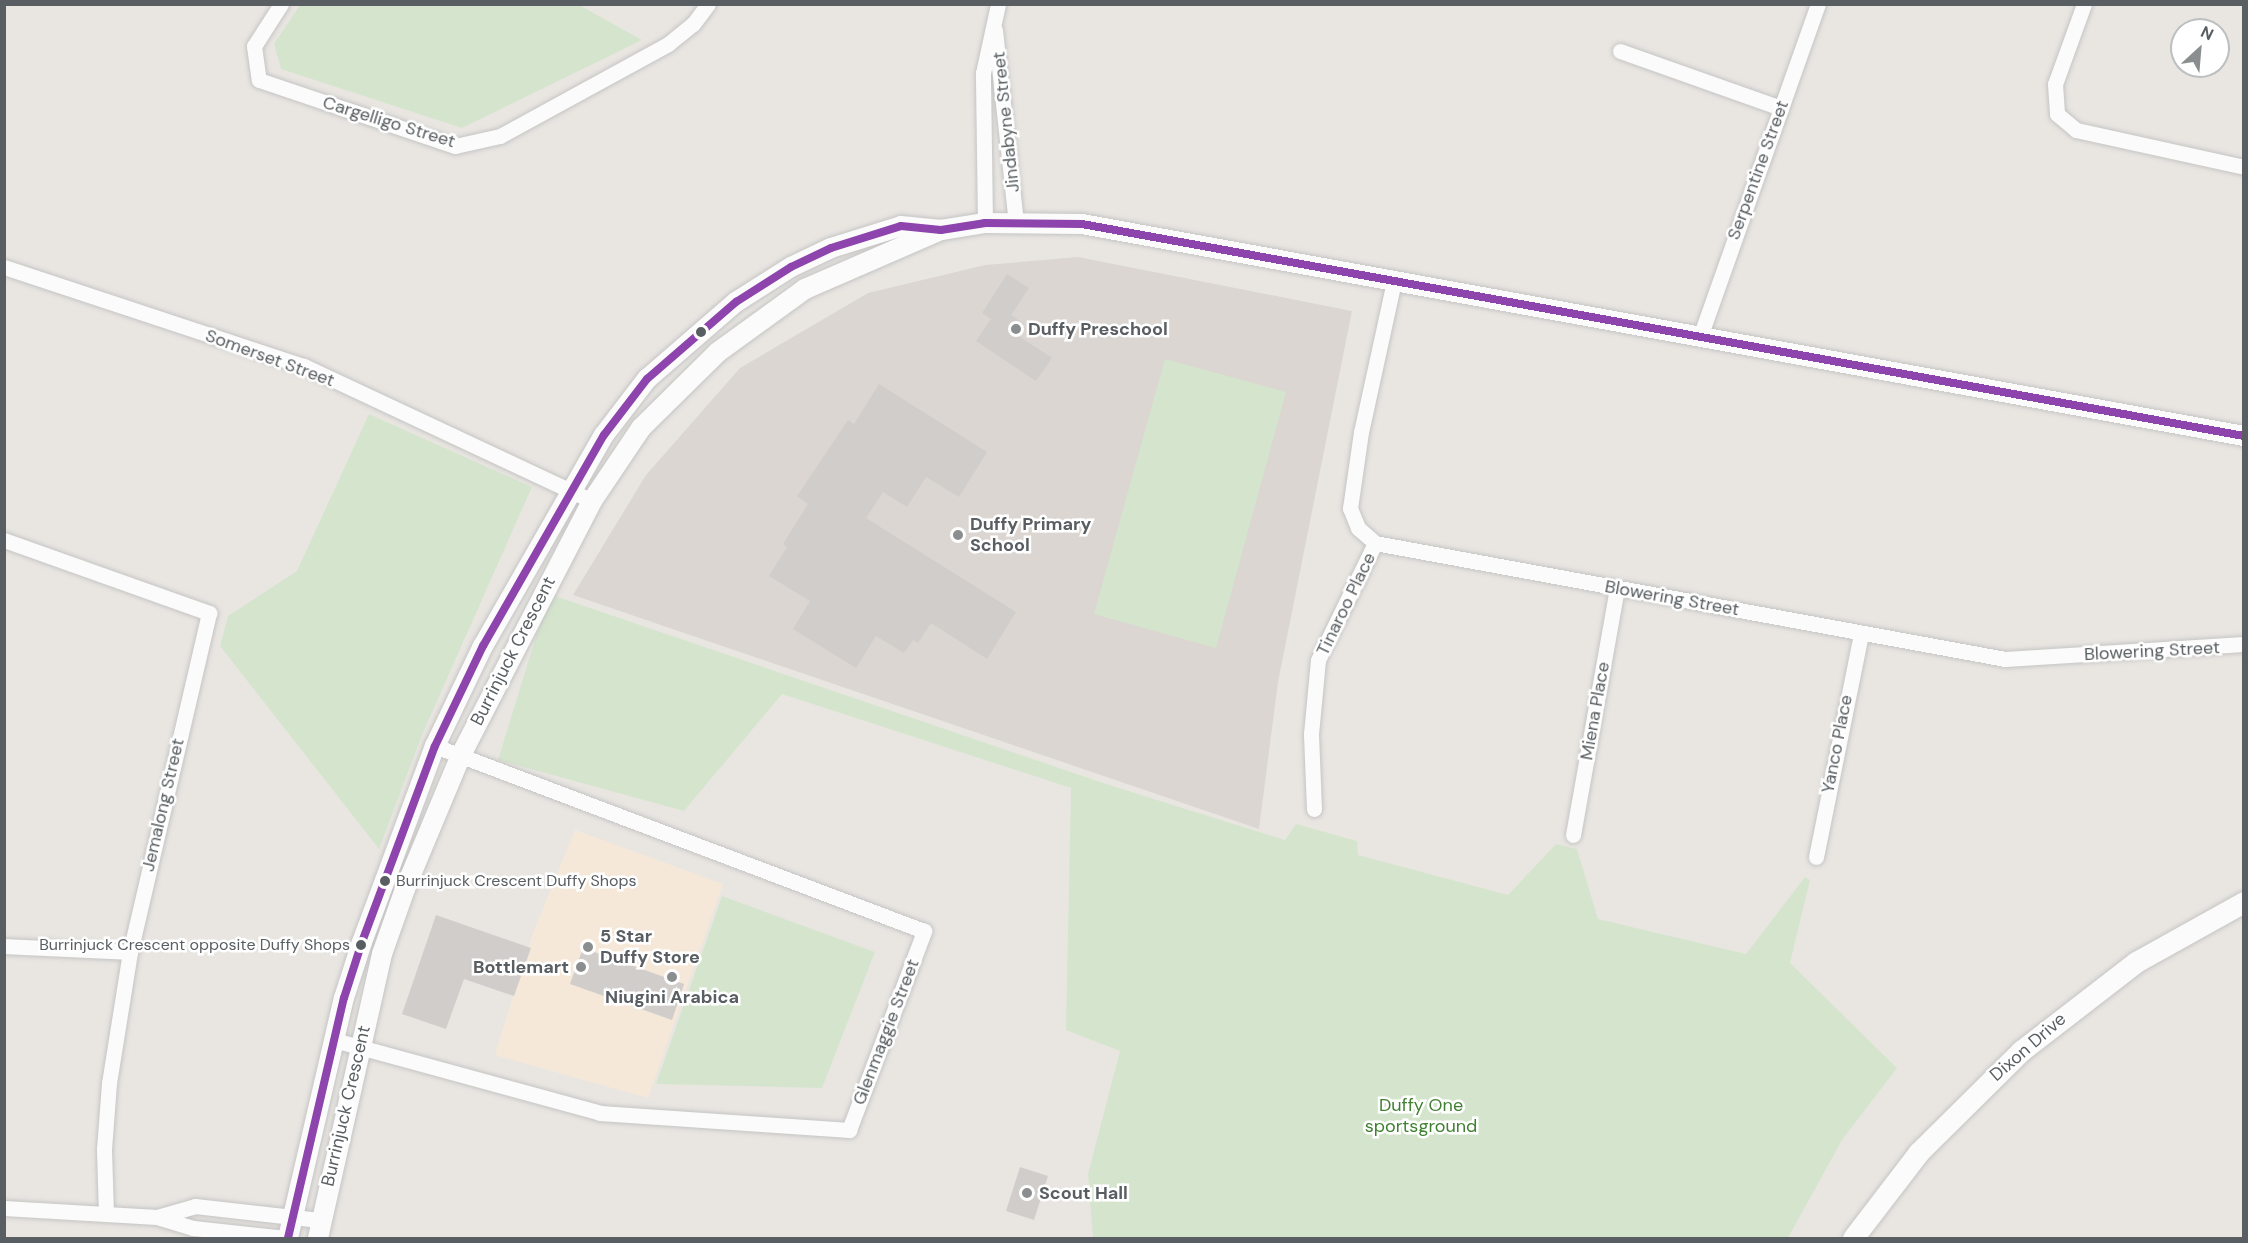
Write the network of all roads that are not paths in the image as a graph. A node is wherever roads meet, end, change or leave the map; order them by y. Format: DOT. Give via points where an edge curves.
graph roads {
  1 [pos="281,4"];
  2 [pos="708,4"];
  3 [pos="998,4"];
  4 [pos="1818,4"];
  5 [pos="2084,4"];
  6 [pos="993,21"];
  7 [pos="1620,51"];
  8 [pos="1780,108"];
  9 [pos="2244,167"];
  10 [pos="985,223"];
  11 [pos="1016,224"];
  12 [pos="941,230"];
  13 [pos="4,267"];
  14 [pos="1394,281"];
  15 [pos="1700,337"];
  16 [pos="2244,436"];
  17 [pos="569,491"];
  18 [pos="592,501"];
  19 [pos="4,540"];
  20 [pos="1375,543"];
  21 [pos="1617,588"];
  22 [pos="1861,633"];
  23 [pos="2244,644"];
  24 [pos="435,746"];
  25 [pos="461,755"];
  26 [pos="1314,809"];
  27 [pos="1573,835"];
  28 [pos="1816,857"];
  29 [pos="2244,902"];
  30 [pos="2220,913"];
  31 [pos="2244,916"];
  32 [pos="4,946"];
  33 [pos="130,951"];
  34 [pos="334,1040"];
  35 [pos="360,1047"];
  36 [pos="4,1208"];
  37 [pos="106,1214"];
  38 [pos="157,1217"];
  39 [pos="292,1217"];
  40 [pos="318,1229"];
  41 [pos="288,1239"];
  42 [pos="1852,1239"];
  1 -- 2 [label="street, Cargelligo Street" via="254,46 259,80 454,146 500,136 668,44 693,24"];
  3 -- 6 [label="street, Jindabyne Street"];
  4 -- 8 [label="street, Serpentine Street"];
  5 -- 9 [label="street" via="2055,84 2057,114 2076,130"];
  6 -- 10 [label="street, Jindabyne Street" via="983,73"];
  6 -- 11 [label="street, Jindabyne Street" via="1003,75"];
  7 -- 8 [label="street"];
  8 -- 15 [label="street, Serpentine Street"];
  10 -- 11 [label="street, Burrinjuck Crescent"];
  10 -- 12 [label="street, Burrinjuck Crescent"];
  11 -- 14 [label="street, Burrinjuck Crescent" via="1082,224"];
  12 -- 17 [label="street, Burrinjuck Crescent" via="901,226 831,248 791,267 736,302 647,379 604,435"];
  12 -- 18 [label="street, Burrinjuck Crescent" via="805,289 718,352 641,428"];
  13 -- 17 [label="street, Somerset Street" via="304,366"];
  14 -- 15 [label="street, Burrinjuck Crescent"];
  14 -- 20 [label="street" via="1361,432 1350,508 1358,528"];
  15 -- 16 [label="street, Burrinjuck Crescent"];
  17 -- 18 [label="street, Somerset Street"];
  17 -- 24 [label="street, Burrinjuck Crescent" via="483,646"];
  18 -- 25 [label="street, Burrinjuck Crescent"];
  19 -- 33 [label="street, Jemalong Street" via="209,613"];
  20 -- 21 [label="street, Blowering Street"];
  20 -- 26 [label="street, Tinaroo Place" via="1318,660 1311,734"];
  21 -- 22 [label="street, Blowering Street"];
  21 -- 27 [label="street, Miena Place"];
  22 -- 23 [label="street, Blowering Street" via="2005,659"];
  22 -- 28 [label="street, Yanco Place"];
  24 -- 25 [label="street, Glenmaggie Street"];
  24 -- 34 [label="street, Burrinjuck Crescent" via="374,906"];
  25 -- 35 [label="street, Burrinjuck Crescent" via="382,954"];
  25 -- 35 [label="street, Glenmaggie Street" via="924,931 849,1130 600,1113"];
  29 -- 30 [label="main road, Dixon Drive"];
  30 -- 31 [label="main road"];
  30 -- 42 [label="main road, Dixon Drive" via="2136,962 2021,1050 1919,1152"];
  32 -- 33 [label="street"];
  33 -- 37 [label="street, Jemalong Street" via="109,1083 104,1150"];
  34 -- 35 [label="street, Glenmaggie Street"];
  34 -- 39 [label="street, Burrinjuck Crescent"];
  35 -- 40 [label="street, Burrinjuck Crescent"];
  36 -- 37 [label="street"];
  37 -- 38 [label="street"];
  38 -- 39 [label="street" via="195,1206"];
  38 -- 41 [label="street" via="193,1228"];
  39 -- 40 [label="street"];
  39 -- 41 [label="street, Burrinjuck Crescent"];
}
